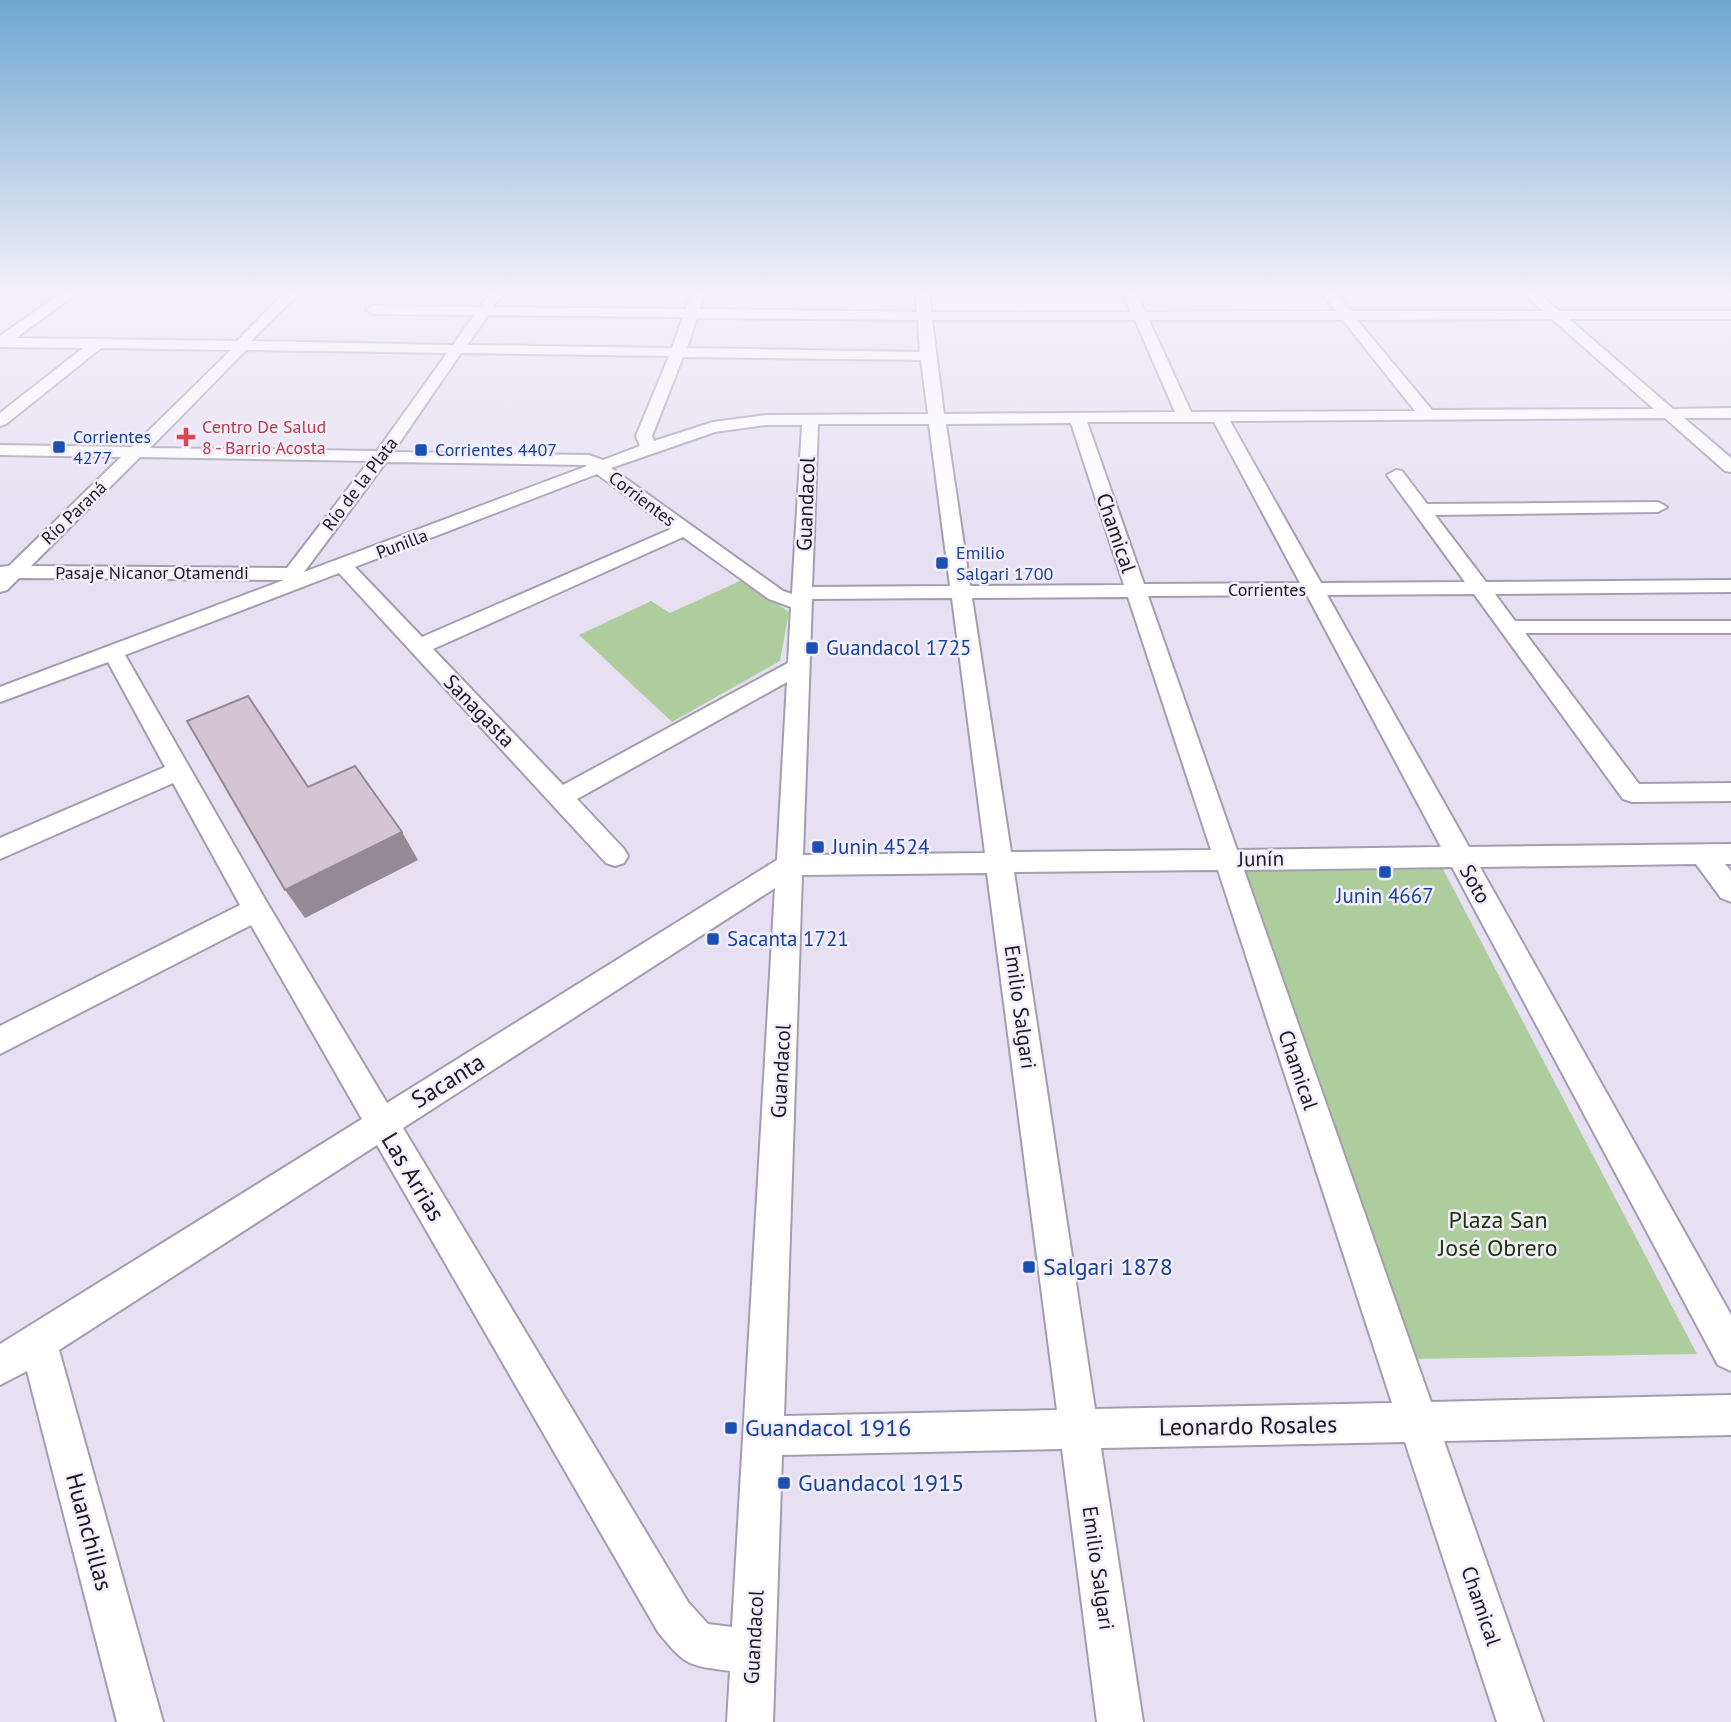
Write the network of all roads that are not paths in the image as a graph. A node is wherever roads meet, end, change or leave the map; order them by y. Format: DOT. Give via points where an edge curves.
graph roads {
  1 [pos="63,371"];
  2 [pos="216,371"];
  3 [pos="442,371"];
  4 [pos="670,371"];
  5 [pos="930,371"];
  6 [pos="1164,371"];
  7 [pos="1391,371"];
  8 [pos="1620,371"];
  9 [pos="1731,413"];
  10 [pos="1670,414"];
  11 [pos="1427,415"];
  12 [pos="1185,416"];
  13 [pos="1219,416"];
  14 [pos="1077,417"];
  15 [pos="937,419"];
  16 [pos="810,420"];
  17 [pos="0,421"];
  18 [pos="649,448"];
  19 [pos="0,450"];
  20 [pos="137,451"];
  21 [pos="382,456"];
  22 [pos="1731,467"];
  23 [pos="602,468"];
  24 [pos="1396,475"];
  25 [pos="1658,507"];
  26 [pos="1422,510"];
  27 [pos="684,530"];
  28 [pos="342,566"];
  29 [pos="5,577"];
  30 [pos="297,577"];
  31 [pos="1731,586"];
  32 [pos="1480,588"];
  33 [pos="1314,589"];
  34 [pos="1136,590"];
  35 [pos="962,592"];
  36 [pos="802,598"];
  37 [pos="1508,627"];
  38 [pos="1731,627"];
  39 [pos="418,647"];
  40 [pos="113,652"];
  41 [pos="799,666"];
  42 [pos="0,695"];
  43 [pos="180,770"];
  44 [pos="1731,792"];
  45 [pos="561,797"];
  46 [pos="0,849"];
  47 [pos="1731,853"];
  48 [pos="1703,854"];
  49 [pos="615,856"];
  50 [pos="1460,857"];
  51 [pos="1227,859"];
  52 [pos="1000,862"];
  53 [pos="790,864"];
  54 [pos="1731,891"];
  55 [pos="256,909"];
  56 [pos="0,1041"];
  57 [pos="381,1123"];
  58 [pos="38,1341"];
  59 [pos="1731,1352"];
  60 [pos="0,1366"];
  61 [pos="1731,1415"];
  62 [pos="1418,1422"];
  63 [pos="1079,1429"];
  64 [pos="764,1436"];
  65 [pos="754,1653"];
  66 [pos="140,1722"];
  67 [pos="750,1722"];
  68 [pos="1120,1722"];
  69 [pos="1520,1722"];
  1 -- 17 [label="street"];
  2 -- 20 [label="street, Río Paraná"];
  3 -- 21 [label="street, Río de la Plata"];
  4 -- 18 [label="street" via="644,436"];
  5 -- 15 [label="street, Emilio Salgari"];
  6 -- 12 [label="street"];
  7 -- 11 [label="street"];
  8 -- 10 [label="street"];
  9 -- 10 [label="street"];
  10 -- 11 [label="street"];
  10 -- 22 [label="street"];
  11 -- 13 [label="street"];
  12 -- 13 [label="street"];
  12 -- 14 [label="street"];
  13 -- 33 [label="street, Soto"];
  14 -- 15 [label="street"];
  14 -- 34 [label="street, Chamical"];
  15 -- 16 [label="street, Punilla"];
  15 -- 35 [label="street, Emilio Salgari"];
  16 -- 18 [label="street, Punilla" via="733,423"];
  16 -- 36 [label="street, Guandacol"];
  18 -- 23 [label="street, Punilla"];
  19 -- 20 [label="street, Corrientes"];
  20 -- 21 [label="street, Corrientes"];
  20 -- 29 [label="street, Río Paraná"];
  21 -- 23 [label="street, Corrientes" via="589,460"];
  21 -- 30 [label="street, Río de la Plata"];
  23 -- 27 [label="street, Corrientes"];
  23 -- 28 [label="street, Punilla"];
  24 -- 26 [label="street"];
  25 -- 26 [label="street"];
  26 -- 32 [label="street"];
  27 -- 36 [label="street, Corrientes" via="776,594"];
  27 -- 39 [label="street"];
  28 -- 30 [label="street, Punilla"];
  28 -- 39 [label="street, Sanagasta"];
  29 -- 30 [label="street, Pasaje Nicanor Otamendi"];
  30 -- 40 [label="street, Punilla"];
  31 -- 32 [label="street, Corrientes"];
  32 -- 33 [label="street, Corrientes"];
  32 -- 37 [label="street"];
  33 -- 34 [label="street, Corrientes"];
  33 -- 50 [label="street, Soto"];
  34 -- 35 [label="street, Corrientes"];
  34 -- 51 [label="street, Chamical"];
  35 -- 36 [label="street, Corrientes"];
  35 -- 52 [label="street, Emilio Salgari"];
  36 -- 41 [label="street, Guandacol"];
  37 -- 38 [label="street"];
  37 -- 44 [label="street" via="1632,793"];
  39 -- 45 [label="street, Sanagasta"];
  40 -- 42 [label="street, Punilla"];
  40 -- 43 [label="street, Las Arrias"];
  41 -- 45 [label="street"];
  41 -- 53 [label="street, Guandacol"];
  43 -- 46 [label="street"];
  43 -- 55 [label="street, Las Arrias"];
  45 -- 49 [label="street, Sanagasta"];
  47 -- 48 [label="street, Junín"];
  48 -- 50 [label="street, Junín"];
  48 -- 54 [label="street"];
  50 -- 51 [label="street, Junín"];
  50 -- 59 [label="street, Soto"];
  51 -- 52 [label="street, Junín"];
  51 -- 62 [label="street, Chamical"];
  52 -- 53 [label="street, Junín"];
  52 -- 63 [label="street, Emilio Salgari"];
  53 -- 57 [label="street, Sacanta"];
  53 -- 64 [label="street, Guandacol"];
  55 -- 56 [label="street"];
  55 -- 57 [label="street, Las Arrias"];
  57 -- 58 [label="street, Sacanta"];
  57 -- 65 [label="street, Las Arrias" via="673,1617 696,1644"];
  58 -- 60 [label="street, Sacanta"];
  58 -- 66 [label="street, Huanchillas"];
  61 -- 62 [label="street, Leonardo Rosales"];
  62 -- 63 [label="street, Leonardo Rosales"];
  62 -- 69 [label="street, Chamical"];
  63 -- 64 [label="street, Leonardo Rosales"];
  63 -- 68 [label="street, Emilio Salgari"];
  64 -- 65 [label="street, Guandacol"];
  65 -- 67 [label="street, Guandacol"];
}
